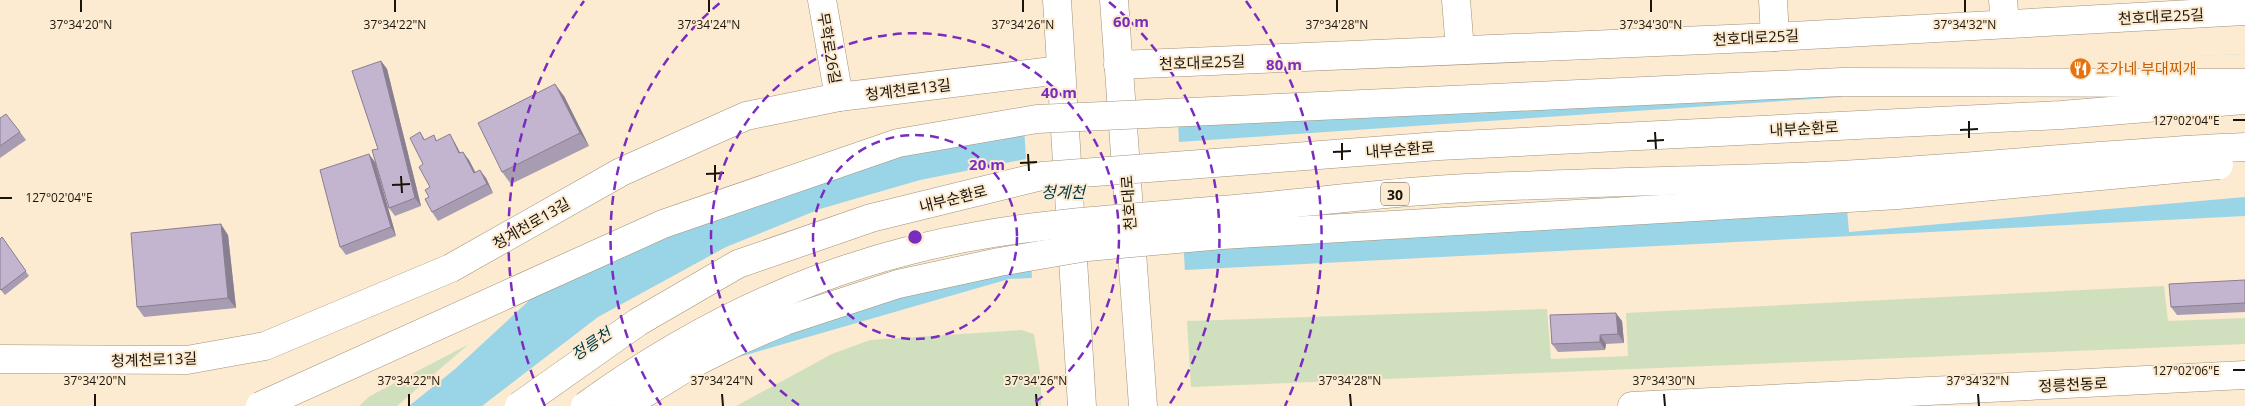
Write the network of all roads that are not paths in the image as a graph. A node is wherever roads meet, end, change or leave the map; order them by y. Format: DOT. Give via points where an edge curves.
graph roads {
  1 [pos="822,0"];
  2 [pos="1057,0"];
  3 [pos="1114,0"];
  4 [pos="1456,0"];
  5 [pos="1773,0"];
  6 [pos="2245,11"];
  7 [pos="2004,12"];
  8 [pos="1775,37"];
  9 [pos="1460,50"];
  10 [pos="1118,73"];
  11 [pos="1062,77"];
  12 [pos="2245,83"];
  13 [pos="838,97"];
  14 [pos="2245,100"];
  15 [pos="2245,146"];
  16 [pos="2245,163"];
  17 [pos="0,359"];
  18 [pos="2245,375"];
  19 [pos="260,406"];
  20 [pos="519,406"];
  21 [pos="585,406"];
  22 [pos="624,406"];
  23 [pos="1082,406"];
  24 [pos="1143,406"];
  25 [pos="1632,406"];
  1 -- 13 [label="main road, 무학로26길"];
  2 -- 11 [label="main road"];
  3 -- 10 [label="main road, 천호대로"];
  4 -- 9 [label="main road"];
  5 -- 8 [label="main road"];
  6 -- 7 [label="main road, 천호대로25길"];
  7 -- 8 [label="main road, 천호대로25길"];
  8 -- 9 [label="main road, 천호대로25길"];
  9 -- 10 [label="main road, 천호대로25길"];
  10 -- 24 [label="main road, 천호대로, bridge"];
  11 -- 13 [label="main road, 청계천로13길"];
  11 -- 23 [label="main road, bridge"];
  12 -- 19 [label="main road, bridge" via="1842,82 1037,119 898,143 663,224"];
  13 -- 17 [label="main road, 청계천로13길" via="746,116 621,172 451,268 265,346 186,360"];
  14 -- 20 [label="main road, 내부순환로, bridge" via="2061,115 1439,146 1042,176 871,218 738,264 638,322"];
  15 -- 21 [label="main road, 30, bridge" via="1846,175 1448,189 1120,218 983,234 830,273 763,300 676,346"];
  16 -- 22 [label="main road, bridge" via="1898,195 1222,235 1087,247 898,284 785,321 692,364"];
  18 -- 25 [label="main road, 정릉천동로"];
}
